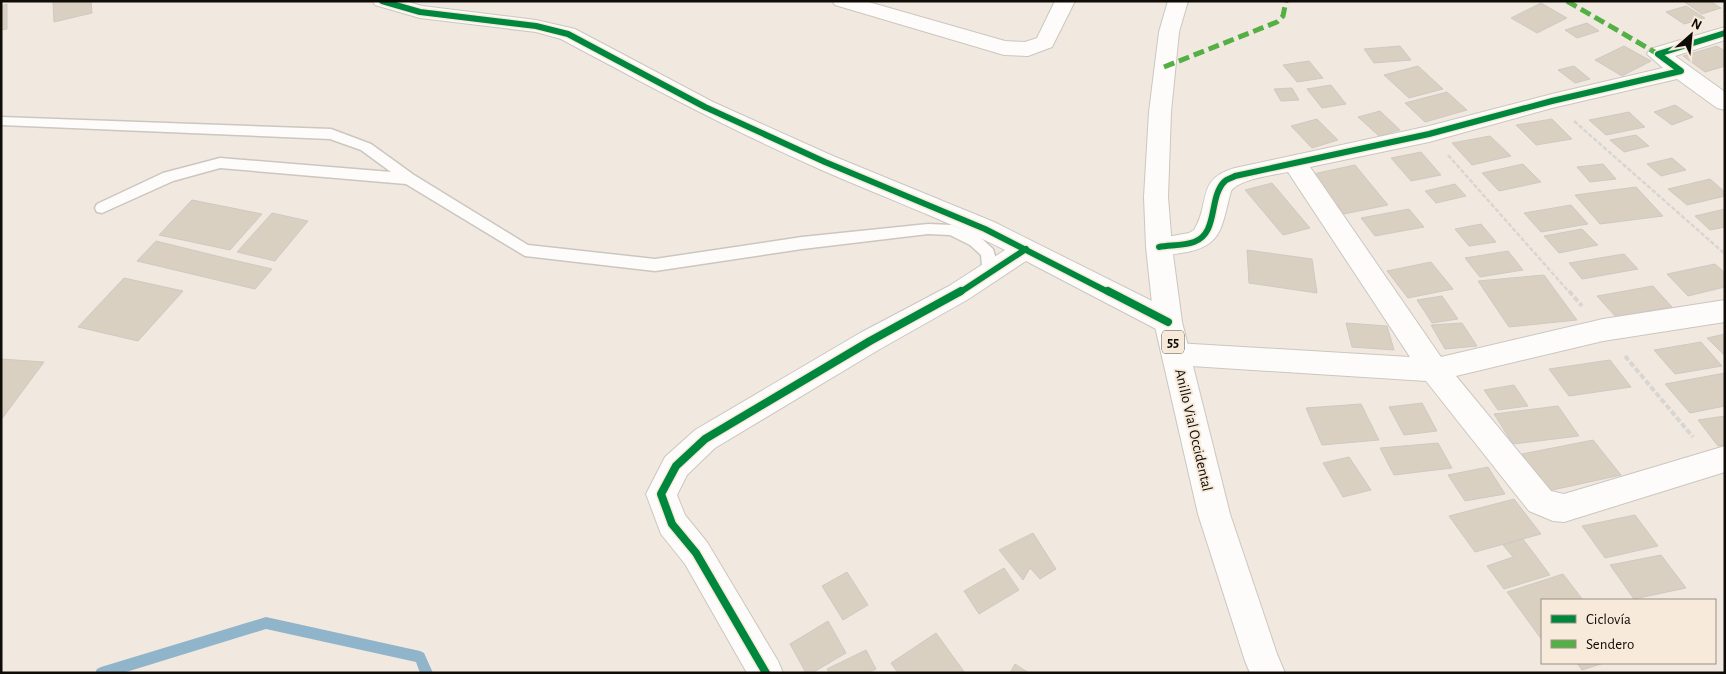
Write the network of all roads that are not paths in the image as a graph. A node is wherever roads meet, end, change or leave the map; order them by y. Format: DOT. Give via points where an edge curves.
graph roads {
  1 [pos="382,1"];
  2 [pos="842,1"];
  3 [pos="1065,1"];
  4 [pos="1178,1"];
  5 [pos="1725,33"];
  6 [pos="1681,71"];
  7 [pos="1725,103"];
  8 [pos="1,121"];
  9 [pos="1294,162"];
  10 [pos="409,179"];
  11 [pos="102,208"];
  12 [pos="1158,247"];
  13 [pos="1026,249"];
  14 [pos="981,279"];
  15 [pos="1725,311"];
  16 [pos="1168,322"];
  17 [pos="1176,354"];
  18 [pos="1434,370"];
  19 [pos="1719,460"];
  20 [pos="766,673"];
  21 [pos="1268,673"];
  1 -- 13 [label="main road" via="420,12 536,26 568,34 705,107"];
  2 -- 3 [label="main road" via="1004,48 1028,49 1045,42"];
  4 -- 12 [label="main road, Anillo Vial Occidental / 55" via="1169,32 1160,112 1156,197"];
  5 -- 6 [label="main road" via="1658,54"];
  6 -- 7 [label="main road"];
  6 -- 9 [label="main road" via="1429,134"];
  8 -- 10 [label="lane" via="331,134 366,147"];
  9 -- 12 [label="main road" via="1225,181 1203,237 1194,242"];
  9 -- 18 [label="main road"];
  10 -- 11 [label="lane" via="220,163 168,177"];
  10 -- 14 [label="lane" via="525,250 655,265 928,229 952,230 976,241 988,253 990,266"];
  12 -- 16 [label="main road, Anillo Vial Occidental / 55"];
  13 -- 14 [label="main road"];
  13 -- 16 [label="main road"];
  14 -- 20 [label="main road" via="705,439 676,466 661,494 672,524 696,553"];
  15 -- 18 [label="main road" via="1603,330"];
  16 -- 17 [label="main road, Anillo Vial Occidental / 55"];
  17 -- 18 [label="main road"];
  17 -- 21 [label="main road, Anillo Vial Occidental / 55" via="1214,514"];
  18 -- 19 [label="main road" via="1540,501 1553,507 1564,508"];
}
